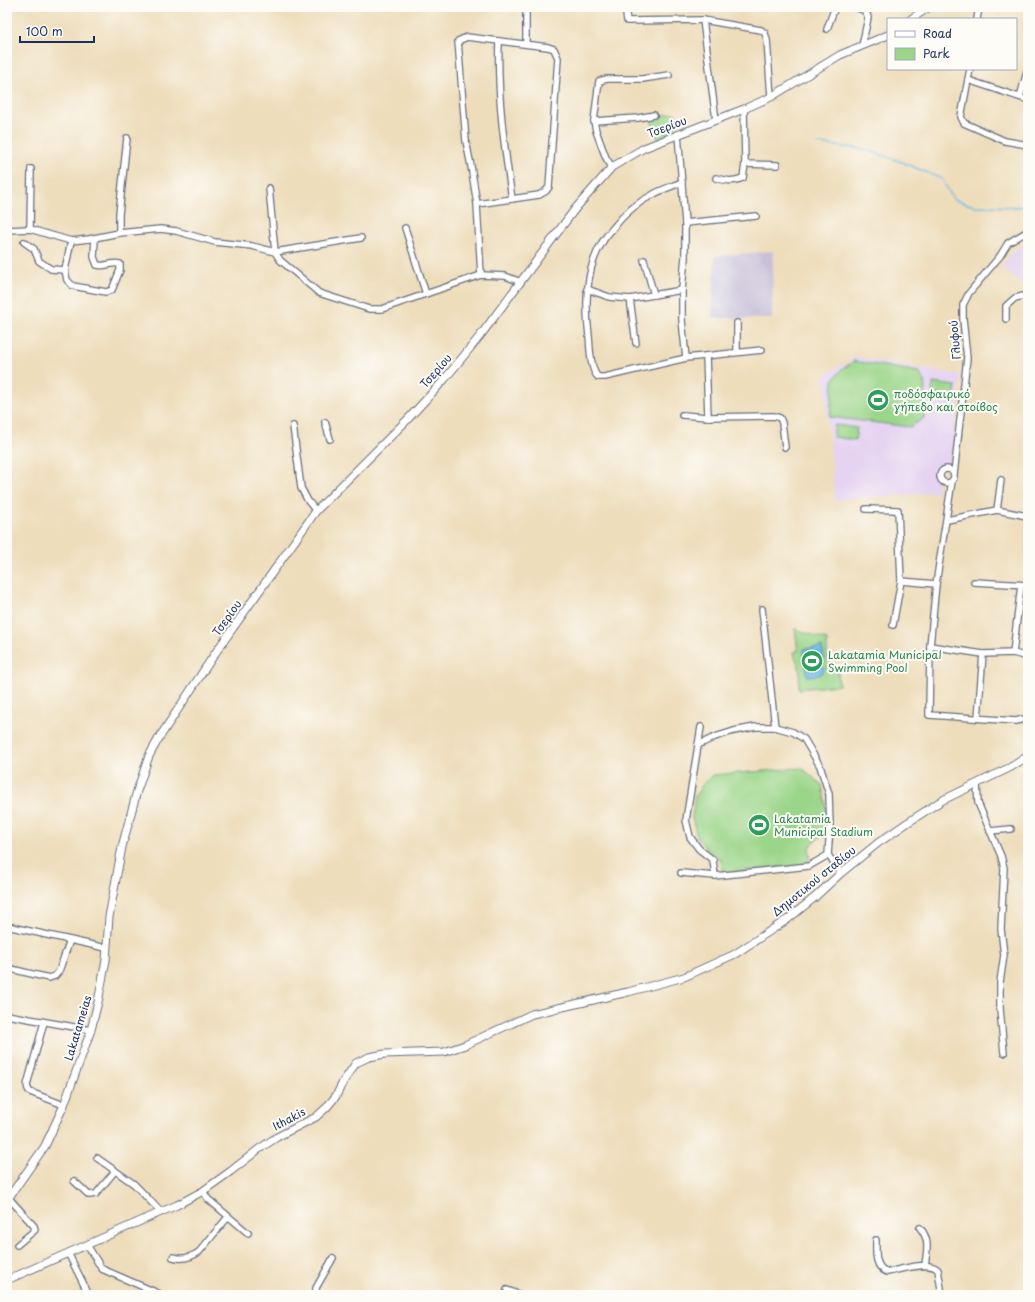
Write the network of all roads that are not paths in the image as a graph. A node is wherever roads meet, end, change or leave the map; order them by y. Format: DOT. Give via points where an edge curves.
graph roads {
  1 [pos="526,7"];
  2 [pos="625,7"];
  3 [pos="835,7"];
  4 [pos="854,7"];
  5 [pos="929,7"];
  6 [pos="979,7"];
  7 [pos="912,18"];
  8 [pos="977,18"];
  9 [pos="703,20"];
  10 [pos="827,29"];
  11 [pos="887,34"];
  12 [pos="499,41"];
  13 [pos="526,43"];
  14 [pos="862,46"];
  15 [pos="1028,68"];
  16 [pos="970,70"];
  17 [pos="669,75"];
  18 [pos="968,80"];
  19 [pos="771,97"];
  20 [pos="1020,97"];
  21 [pos="1028,100"];
  22 [pos="744,109"];
  23 [pos="654,115"];
  24 [pos="716,120"];
  25 [pos="594,121"];
  26 [pos="678,134"];
  27 [pos="127,138"];
  28 [pos="1028,145"];
  29 [pos="745,164"];
  30 [pos="777,166"];
  31 [pos="612,167"];
  32 [pos="31,169"];
  33 [pos="716,178"];
  34 [pos="682,182"];
  35 [pos="269,188"];
  36 [pos="512,199"];
  37 [pos="477,204"];
  38 [pos="756,216"];
  39 [pos="685,223"];
  40 [pos="405,228"];
  41 [pos="30,229"];
  42 [pos="7,230"];
  43 [pos="1028,231"];
  44 [pos="119,233"];
  45 [pos="95,238"];
  46 [pos="361,238"];
  47 [pos="71,241"];
  48 [pos="24,242"];
  49 [pos="275,252"];
  50 [pos="644,260"];
  51 [pos="65,270"];
  52 [pos="481,275"];
  53 [pos="521,282"];
  54 [pos="587,289"];
  55 [pos="682,290"];
  56 [pos="426,294"];
  57 [pos="654,295"];
  58 [pos="1028,295"];
  59 [pos="630,299"];
  60 [pos="1006,318"];
  61 [pos="737,323"];
  62 [pos="636,343"];
  63 [pos="762,350"];
  64 [pos="737,352"];
  65 [pos="706,356"];
  66 [pos="686,358"];
  67 [pos="682,415"];
  68 [pos="708,417"];
  69 [pos="325,422"];
  70 [pos="293,426"];
  71 [pos="330,440"];
  72 [pos="785,447"];
  73 [pos="954,474"];
  74 [pos="1001,480"];
  75 [pos="952,481"];
  76 [pos="866,509"];
  77 [pos="996,510"];
  78 [pos="316,511"];
  79 [pos="1027,516"];
  80 [pos="947,520"];
  81 [pos="900,581"];
  82 [pos="974,582"];
  83 [pos="936,584"];
  84 [pos="1021,585"];
  85 [pos="1028,586"];
  86 [pos="762,610"];
  87 [pos="893,625"];
  88 [pos="930,646"];
  89 [pos="1013,653"];
  90 [pos="983,654"];
  91 [pos="1028,657"];
  92 [pos="978,718"];
  93 [pos="1028,718"];
  94 [pos="701,727"];
  95 [pos="775,727"];
  96 [pos="698,745"];
  97 [pos="1028,756"];
  98 [pos="977,784"];
  99 [pos="1011,829"];
  100 [pos="990,831"];
  101 [pos="122,847"];
  102 [pos="828,855"];
  103 [pos="681,873"];
  104 [pos="841,874"];
  105 [pos="715,876"];
  106 [pos="7,926"];
  107 [pos="70,940"];
  108 [pos="106,948"];
  109 [pos="7,968"];
  110 [pos="578,1004"];
  111 [pos="7,1015"];
  112 [pos="44,1022"];
  113 [pos="91,1030"];
  114 [pos="1004,1053"];
  115 [pos="64,1105"];
  116 [pos="97,1158"];
  117 [pos="115,1171"];
  118 [pos="74,1181"];
  119 [pos="203,1191"];
  120 [pos="8,1198"];
  121 [pos="161,1212"];
  122 [pos="228,1216"];
  123 [pos="920,1228"];
  124 [pos="248,1233"];
  125 [pos="876,1240"];
  126 [pos="87,1245"];
  127 [pos="17,1246"];
  128 [pos="68,1253"];
  129 [pos="173,1257"];
  130 [pos="333,1258"];
  131 [pos="925,1265"];
  132 [pos="7,1280"];
  133 [pos="507,1290"];
  134 [pos="89,1295"];
  135 [pos="162,1295"];
  136 [pos="318,1295"];
  137 [pos="520,1295"];
  138 [pos="942,1295"];
  1 -- 13 [label="street"];
  2 -- 9 [label="street" via="627,21"];
  3 -- 10 [label="street"];
  4 -- 14 [label="street" via="865,11 868,18"];
  5 -- 7 [label="main road"];
  6 -- 8 [label="street"];
  9 -- 19 [label="street" via="761,30 765,33"];
  9 -- 24 [label="street"];
  11 -- 14 [label="main road, Τσερίου"];
  12 -- 13 [label="street"];
  12 -- 36 [label="street" via="499,97"];
  12 -- 37 [label="street" via="467,37 458,40 466,141"];
  13 -- 36 [label="street" via="552,48 557,55 549,187 546,192"];
  14 -- 19 [label="main road, Τσερίου" via="840,55"];
  15 -- 20 [label="street"];
  16 -- 18 [label="street"];
  17 -- 25 [label="street" via="599,81"];
  18 -- 20 [label="street"];
  18 -- 28 [label="street" via="961,117 964,122 1005,141"];
  19 -- 22 [label="main road, Τσερίου"];
  20 -- 21 [label="street"];
  22 -- 24 [label="main road, Τσερίου"];
  22 -- 29 [label="street"];
  23 -- 25 [label="street"];
  24 -- 26 [label="main road, Τσερίου"];
  25 -- 31 [label="street" via="606,158"];
  26 -- 31 [label="main road, Τσερίου" via="644,148"];
  26 -- 34 [label="street"];
  27 -- 44 [label="street"];
  29 -- 30 [label="street"];
  29 -- 33 [label="street" via="743,178 736,181"];
  31 -- 53 [label="main road, Τσερίου" via="575,209"];
  32 -- 41 [label="street"];
  34 -- 39 [label="street"];
  34 -- 54 [label="street" via="653,194 633,207 619,221 602,242 590,273"];
  35 -- 49 [label="street"];
  36 -- 37 [label="street"];
  37 -- 52 [label="street"];
  38 -- 39 [label="street"];
  39 -- 55 [label="street"];
  40 -- 56 [label="street"];
  41 -- 42 [label="street"];
  41 -- 47 [label="street"];
  43 -- 73 [label="street, Γλυφού" via="1008,242 1000,256 969,293 963,305 968,358"];
  44 -- 45 [label="street"];
  44 -- 49 [label="street" via="161,229 215,242 252,246"];
  45 -- 47 [label="street"];
  45 -- 51 [label="street" via="94,257 97,265 120,264 112,290 106,292 73,286"];
  46 -- 49 [label="street"];
  47 -- 51 [label="street"];
  48 -- 51 [label="street" via="34,249 39,261 51,269"];
  49 -- 56 [label="street" via="280,260 319,293 369,309 382,309"];
  50 -- 57 [label="street"];
  52 -- 53 [label="street" via="505,276"];
  52 -- 56 [label="street"];
  53 -- 78 [label="main road, Τσερίου" via="444,380"];
  54 -- 59 [label="street" via="609,297"];
  54 -- 66 [label="street" via="587,322 596,376 600,378"];
  55 -- 57 [label="street"];
  55 -- 66 [label="street"];
  57 -- 59 [label="street"];
  58 -- 60 [label="street" via="1015,298 1006,306"];
  59 -- 62 [label="street"];
  61 -- 64 [label="street"];
  63 -- 64 [label="street"];
  64 -- 65 [label="street"];
  65 -- 66 [label="street"];
  65 -- 68 [label="street"];
  67 -- 68 [label="street"];
  68 -- 72 [label="street" via="780,418"];
  69 -- 71 [label="street"];
  70 -- 78 [label="street" via="301,488"];
  73 -- 75 [label="street"];
  73 -- 75 [label="street" via="952,470 945,468 940,474 945,483"];
  74 -- 77 [label="street"];
  75 -- 80 [label="street"];
  76 -- 81 [label="street" via="898,510"];
  77 -- 79 [label="street"];
  77 -- 80 [label="street"];
  78 -- 101 [label="main road, Τσερίου" via="216,652 159,738 149,756"];
  80 -- 83 [label="street"];
  81 -- 83 [label="street"];
  81 -- 87 [label="street"];
  82 -- 84 [label="street"];
  83 -- 88 [label="street"];
  84 -- 85 [label="street"];
  84 -- 89 [label="street"];
  86 -- 95 [label="street"];
  88 -- 90 [label="street"];
  88 -- 92 [label="street" via="929,715"];
  89 -- 90 [label="street"];
  89 -- 91 [label="street"];
  90 -- 92 [label="street"];
  92 -- 93 [label="street" via="1016,721"];
  94 -- 96 [label="street"];
  95 -- 96 [label="street" via="734,731"];
  95 -- 102 [label="street" via="793,732 804,739 820,766 829,794"];
  96 -- 105 [label="street" via="686,820 690,837 699,849 713,860"];
  97 -- 98 [label="main road, Δημοτικού σταδίου"];
  98 -- 100 [label="street" via="978,803"];
  98 -- 104 [label="main road, Δημοτικού σταδίου" via="941,801 907,823"];
  99 -- 100 [label="street"];
  100 -- 114 [label="street" via="1004,868 1001,929 1004,955 1000,1009"];
  101 -- 108 [label="main road, Lakatameias" via="108,917"];
  102 -- 104 [label="street"];
  102 -- 105 [label="street" via="810,866"];
  103 -- 105 [label="street"];
  104 -- 110 [label="main road, Δημοτικού σταδίου" via="788,919 735,954 684,977"];
  106 -- 107 [label="street"];
  107 -- 108 [label="street"];
  107 -- 109 [label="street" via="55,976 49,978"];
  108 -- 113 [label="main road, Lakatameias"];
  110 -- 119 [label="main road, Ithakis" via="532,1014 444,1052 385,1054 362,1060 356,1063 336,1096 316,1117 258,1149"];
  111 -- 112 [label="street"];
  112 -- 113 [label="street"];
  112 -- 115 [label="street" via="27,1085 30,1092"];
  113 -- 115 [label="main road, Lakatameias"];
  115 -- 120 [label="main road, Lakatameias" via="45,1146"];
  116 -- 117 [label="street"];
  117 -- 118 [label="street" via="96,1194 89,1195"];
  117 -- 121 [label="street" via="134,1184"];
  119 -- 121 [label="main road, Ithakis"];
  119 -- 122 [label="street" via="208,1199"];
  120 -- 127 [label="street" via="35,1230"];
  121 -- 126 [label="main road, Ithakis"];
  122 -- 124 [label="street"];
  122 -- 129 [label="street" via="193,1256 180,1259"];
  123 -- 131 [label="street" via="926,1236"];
  125 -- 131 [label="street" via="878,1263 882,1270 887,1272"];
  126 -- 128 [label="main road, Ithakis"];
  126 -- 135 [label="street" via="102,1269"];
  128 -- 132 [label="main road, Ithakis"];
  128 -- 134 [label="street"];
  130 -- 136 [label="street" via="316,1288"];
  131 -- 138 [label="street" via="938,1270"];
  133 -- 137 [label="street"];
}
